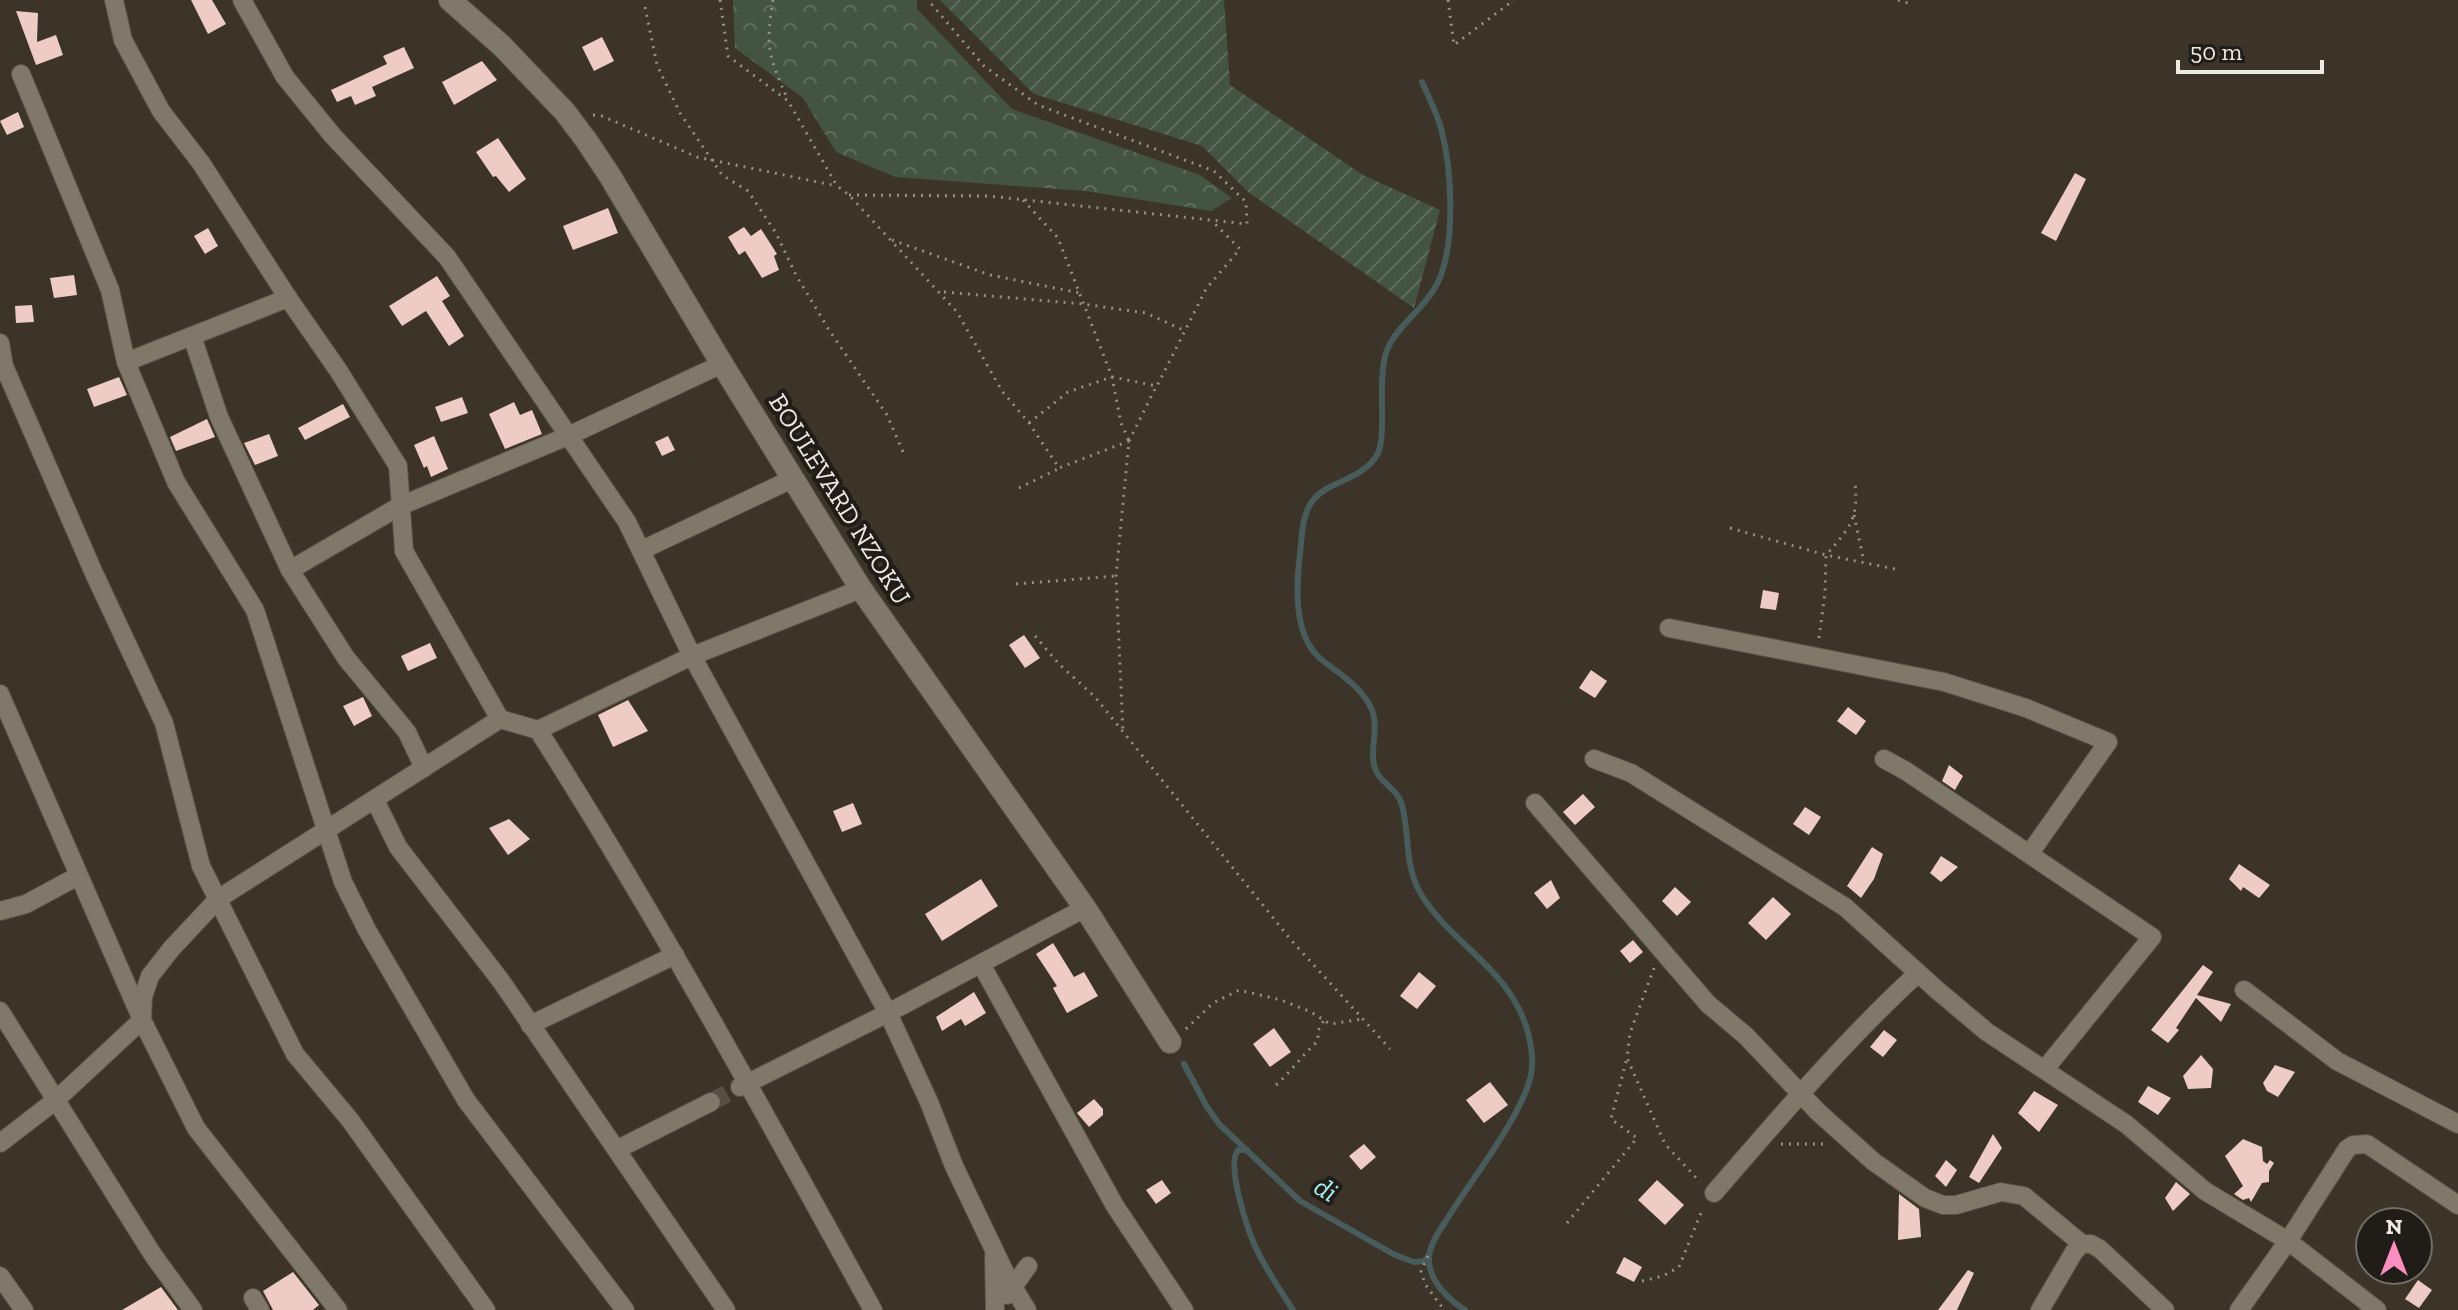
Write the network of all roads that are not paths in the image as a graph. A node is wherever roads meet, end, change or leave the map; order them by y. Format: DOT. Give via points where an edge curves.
graph roads {
  1 [pos="114,0"];
  2 [pos="242,0"];
  3 [pos="450,0"];
  4 [pos="21,74"];
  5 [pos="288,298"];
  6 [pos="192,336"];
  7 [pos="0,343"];
  8 [pos="126,362"];
  9 [pos="722,364"];
  10 [pos="568,436"];
  11 [pos="792,479"];
  12 [pos="400,506"];
  13 [pos="642,550"];
  14 [pos="290,570"];
  15 [pos="861,589"];
  16 [pos="1669,628"];
  17 [pos="692,656"];
  18 [pos="0,694"];
  19 [pos="500,719"];
  20 [pos="538,730"];
  21 [pos="1594,759"];
  22 [pos="1884,759"];
  23 [pos="424,768"];
  24 [pos="375,800"];
  25 [pos="1535,803"];
  26 [pos="326,831"];
  27 [pos="2030,853"];
  28 [pos="78,876"];
  29 [pos="218,899"];
  30 [pos="1085,908"];
  31 [pos="0,911"];
  32 [pos="675,955"];
  33 [pos="981,964"];
  34 [pos="1918,973"];
  35 [pos="2244,990"];
  36 [pos="0,1011"];
  37 [pos="888,1013"];
  38 [pos="142,1020"];
  39 [pos="530,1025"];
  40 [pos="1170,1042"];
  41 [pos="2045,1069"];
  42 [pos="743,1085"];
  43 [pos="1800,1093"];
  44 [pos="56,1100"];
  45 [pos="711,1102"];
  46 [pos="2458,1124"];
  47 [pos="0,1143"];
  48 [pos="618,1149"];
  49 [pos="1714,1193"];
  50 [pos="2458,1205"];
  51 [pos="2288,1241"];
  52 [pos="2082,1244"];
  53 [pos="994,1249"];
  54 [pos="1028,1266"];
  55 [pos="0,1276"];
  56 [pos="1013,1286"];
  57 [pos="24,1310"];
  58 [pos="193,1310"];
  59 [pos="338,1310"];
  60 [pos="486,1310"];
  61 [pos="625,1310"];
  62 [pos="726,1310"];
  63 [pos="873,1310"];
  64 [pos="996,1310"];
  65 [pos="1027,1310"];
  66 [pos="1184,1310"];
  67 [pos="2040,1310"];
  68 [pos="2165,1310"];
  69 [pos="2239,1310"];
  70 [pos="2377,1310"];
  1 -- 5 [label="street" via="135,68"];
  2 -- 10 [label="street" via="285,77 447,257"];
  3 -- 9 [label="street, BOULEVARD NZOKU" via="565,112 610,176"];
  4 -- 8 [label="street" via="110,290"];
  5 -- 6 [label="street"];
  5 -- 12 [label="street" via="398,466"];
  6 -- 8 [label="street"];
  6 -- 14 [label="street" via="219,417"];
  7 -- 29 [label="street" via="4,366 164,723 201,866"];
  8 -- 26 [label="street" via="176,482 255,610"];
  9 -- 10 [label="street"];
  9 -- 11 [label="street, BOULEVARD NZOKU"];
  10 -- 12 [label="street"];
  10 -- 13 [label="street"];
  11 -- 13 [label="street"];
  11 -- 15 [label="street, BOULEVARD NZOKU"];
  12 -- 14 [label="street"];
  12 -- 19 [label="street" via="404,551"];
  13 -- 17 [label="street"];
  14 -- 23 [label="street" via="346,658 407,732"];
  15 -- 17 [label="street"];
  15 -- 30 [label="street, BOULEVARD NZOKU"];
  16 -- 27 [label="street" via="1944,682 2108,742"];
  17 -- 20 [label="street"];
  17 -- 37 [label="street"];
  18 -- 28 [label="street"];
  19 -- 20 [label="street"];
  19 -- 23 [label="street"];
  20 -- 32 [label="street"];
  21 -- 34 [label="street" via="1631,773 1845,907"];
  22 -- 27 [label="street"];
  23 -- 24 [label="street"];
  24 -- 26 [label="street"];
  24 -- 39 [label="street" via="398,847"];
  25 -- 43 [label="street" via="1708,1004"];
  26 -- 29 [label="street"];
  26 -- 61 [label="street" via="367,930 466,1100"];
  27 -- 41 [label="street" via="2152,937"];
  28 -- 31 [label="street" via="26,904"];
  28 -- 38 [label="street"];
  29 -- 38 [label="street" via="150,976"];
  29 -- 60 [label="street" via="295,1054 350,1120"];
  30 -- 33 [label="street"];
  30 -- 40 [label="street, BOULEVARD NZOKU"];
  32 -- 39 [label="street"];
  32 -- 42 [label="street"];
  33 -- 37 [label="street"];
  33 -- 66 [label="street" via="1115,1206"];
  34 -- 41 [label="street" via="1987,1032"];
  34 -- 43 [label="street"];
  35 -- 46 [label="street" via="2337,1061"];
  36 -- 44 [label="street"];
  37 -- 42 [label="street"];
  37 -- 53 [label="street"];
  38 -- 44 [label="street"];
  38 -- 59 [label="street" via="196,1128"];
  39 -- 48 [label="street"];
  41 -- 51 [label="street" via="2126,1124 2205,1191"];
  42 -- 63 [label="street"];
  43 -- 49 [label="street"];
  43 -- 52 [label="street" via="1864,1153 1925,1198 1956,1205 2001,1192 2024,1196"];
  44 -- 47 [label="street"];
  44 -- 58 [label="street"];
  45 -- 48 [label="street"];
  48 -- 62 [label="street"];
  50 -- 51 [label="street" via="2367,1144 2353,1145"];
  51 -- 69 [label="street"];
  51 -- 70 [label="street"];
  52 -- 67 [label="street"];
  52 -- 68 [label="street" via="2100,1249"];
  53 -- 56 [label="street"];
  53 -- 64 [label="street"];
  54 -- 56 [label="street"];
  55 -- 57 [label="street"];
  56 -- 64 [label="street"];
  56 -- 65 [label="street"];
}
